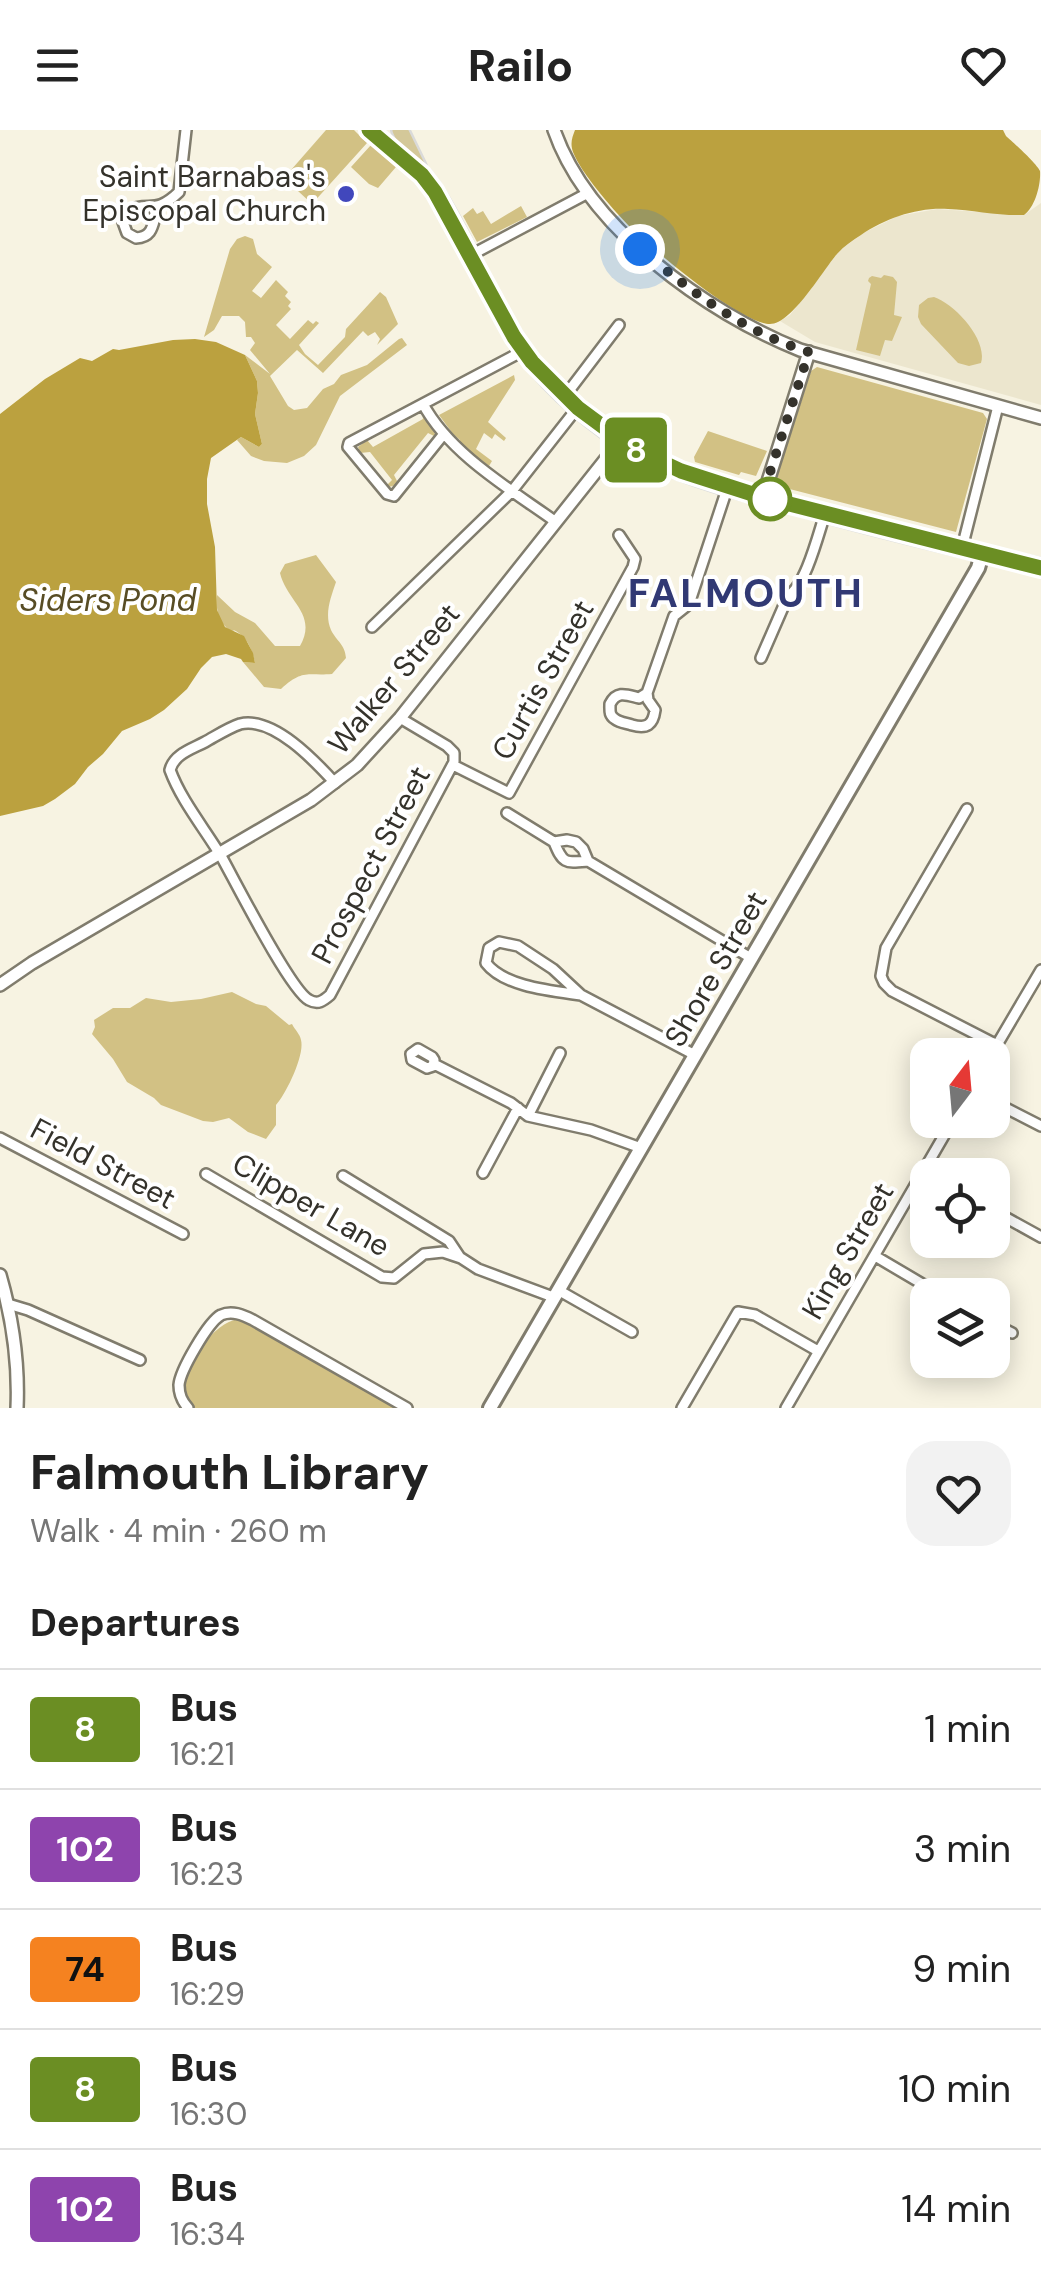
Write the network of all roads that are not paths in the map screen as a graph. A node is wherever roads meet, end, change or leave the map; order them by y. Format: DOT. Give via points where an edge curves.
graph roads {
  1 [pos="186,130"];
  2 [pos="369,130"];
  3 [pos="400,130"];
  4 [pos="554,130"];
  5 [pos="388,138"];
  6 [pos="422,175"];
  7 [pos="588,193"];
  8 [pos="158,208"];
  9 [pos="471,254"];
  10 [pos="619,325"];
  11 [pos="523,350"];
  12 [pos="809,352"];
  13 [pos="572,402"];
  14 [pos="423,404"];
  15 [pos="998,406"];
  16 [pos="1041,418"];
  17 [pos="443,434"];
  18 [pos="621,440"];
  19 [pos="728,486"];
  20 [pos="512,490"];
  21 [pos="762,497"];
  22 [pos="825,514"];
  23 [pos="556,522"];
  24 [pos="619,535"];
  25 [pos="962,548"];
  26 [pos="982,554"];
  27 [pos="1041,568"];
  28 [pos="372,627"];
  29 [pos="762,658"];
  30 [pos="647,692"];
  31 [pos="400,718"];
  32 [pos="453,765"];
  33 [pos="335,784"];
  34 [pos="967,809"];
  35 [pos="507,813"];
  36 [pos="554,842"];
  37 [pos="220,855"];
  38 [pos="588,862"];
  39 [pos="751,958"];
  40 [pos="1041,970"];
  41 [pos="0,985"];
  42 [pos="582,995"];
  43 [pos="983,1038"];
  44 [pos="1001,1038"];
  45 [pos="560,1053"];
  46 [pos="695,1054"];
  47 [pos="434,1064"];
  48 [pos="518,1108"];
  49 [pos="1010,1110"];
  50 [pos="528,1116"];
  51 [pos="1041,1126"];
  52 [pos="0,1138"];
  53 [pos="640,1148"];
  54 [pos="482,1173"];
  55 [pos="206,1174"];
  56 [pos="344,1176"];
  57 [pos="910,1200"];
  58 [pos="1010,1220"];
  59 [pos="183,1234"];
  60 [pos="1041,1237"];
  61 [pos="875,1256"];
  62 [pos="461,1258"];
  63 [pos="0,1275"];
  64 [pos="912,1278"];
  65 [pos="556,1294"];
  66 [pos="8,1304"];
  67 [pos="6,1319"];
  68 [pos="632,1332"];
  69 [pos="818,1352"];
  70 [pos="140,1360"];
  71 [pos="17,1408"];
  72 [pos="188,1408"];
  73 [pos="407,1408"];
  74 [pos="490,1408"];
  75 [pos="682,1408"];
  76 [pos="786,1408"];
  1 -- 8 [label="street" via="179,192"];
  2 -- 5 [label="main road"];
  3 -- 6 [label="main road"];
  4 -- 7 [label="street"];
  5 -- 6 [label="main road"];
  6 -- 9 [label="main road"];
  7 -- 9 [label="street"];
  7 -- 12 [label="street" via="677,279 760,332"];
  9 -- 11 [label="main road"];
  10 -- 13 [label="street"];
  11 -- 13 [label="main road"];
  11 -- 14 [label="street"];
  12 -- 15 [label="street"];
  12 -- 21 [label="street"];
  13 -- 18 [label="main road"];
  13 -- 20 [label="street"];
  14 -- 17 [label="street"];
  14 -- 17 [label="street" via="348,446 394,496"];
  15 -- 16 [label="street"];
  15 -- 25 [label="street"];
  17 -- 20 [label="street"];
  18 -- 19 [label="main road" via="666,465"];
  18 -- 23 [label="street, Walker Street"];
  19 -- 21 [label="main road"];
  19 -- 30 [label="street" via="689,604 674,616"];
  20 -- 23 [label="street"];
  20 -- 28 [label="street"];
  21 -- 22 [label="main road"];
  22 -- 25 [label="main road"];
  22 -- 29 [label="street"];
  23 -- 31 [label="street, Walker Street"];
  24 -- 32 [label="street, Curtis Street" via="634,567 510,794"];
  25 -- 26 [label="main road"];
  26 -- 27 [label="main road"];
  26 -- 39 [label="main road, Shore Street"];
  30 -- 30 [label="street" via="655,710 650,724 641,728 614,718 609,708 616,695 639,698"];
  31 -- 32 [label="street, Prospect Street" via="450,748"];
  31 -- 33 [label="street, Walker Street"];
  32 -- 37 [label="street, Prospect Street" via="324,1001 301,993"];
  33 -- 37 [label="street, Walker Street"];
  33 -- 37 [label="street" via="280,734 255,724 234,726 175,758 172,775"];
  34 -- 43 [label="street" via="886,948 881,976 892,991"];
  35 -- 36 [label="street"];
  36 -- 38 [label="street" via="564,860"];
  36 -- 38 [label="street" via="576,842"];
  37 -- 41 [label="street, Walker Street"];
  38 -- 39 [label="street"];
  39 -- 46 [label="main road, Shore Street"];
  40 -- 44 [label="street"];
  42 -- 42 [label="street" via="500,976 488,966 487,953 499,942 518,946"];
  42 -- 46 [label="street"];
  45 -- 50 [label="street"];
  46 -- 53 [label="main road, Shore Street"];
  47 -- 48 [label="street"];
  48 -- 50 [label="street"];
  48 -- 54 [label="street"];
  49 -- 51 [label="street"];
  50 -- 53 [label="street"];
  52 -- 59 [label="street, Field Street"];
  53 -- 65 [label="main road, Shore Street"];
  55 -- 62 [label="street, Clipper Lane" via="382,1277 394,1278 424,1254"];
  56 -- 62 [label="street" via="448,1241"];
  57 -- 61 [label="street, King Street"];
  58 -- 60 [label="street"];
  61 -- 64 [label="street"];
  61 -- 69 [label="street, King Street"];
  62 -- 65 [label="street" via="478,1270"];
  63 -- 66 [label="street"];
  65 -- 68 [label="street"];
  65 -- 74 [label="main road, Shore Street"];
  66 -- 67 [label="street"];
  66 -- 70 [label="street"];
  67 -- 71 [label="street" via="17,1362"];
  69 -- 75 [label="street" via="738,1312"];
  69 -- 76 [label="street, King Street"];
  72 -- 73 [label="street" via="180,1390 185,1368 211,1324 232,1313"];
}
